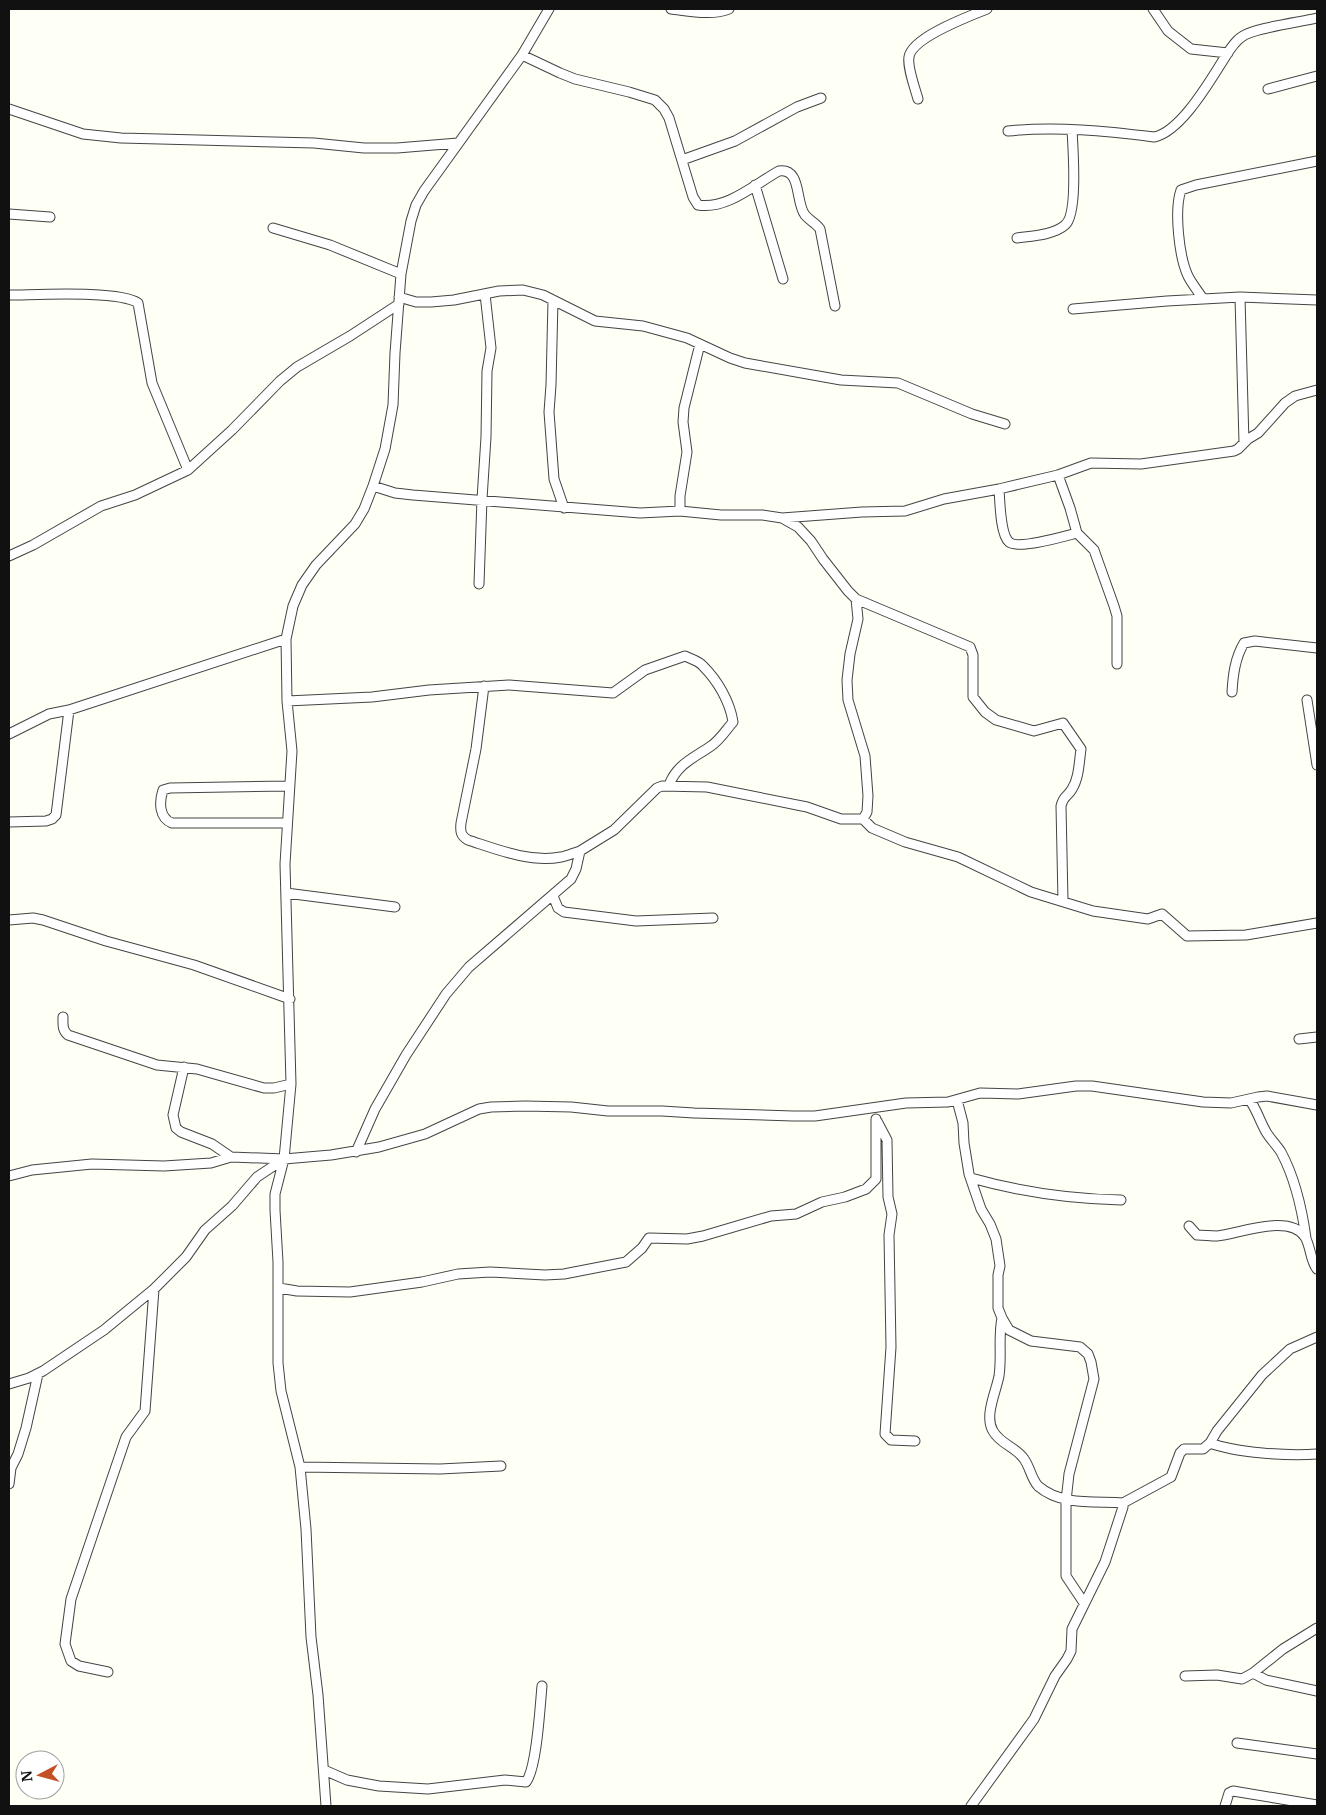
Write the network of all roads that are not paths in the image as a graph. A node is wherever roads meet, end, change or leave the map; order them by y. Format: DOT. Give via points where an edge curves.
graph roads {
  1 [pos="549,9"];
  2 [pos="671,9"];
  3 [pos="729,9"];
  4 [pos="987,9"];
  5 [pos="1153,9"];
  6 [pos="1317,18"];
  7 [pos="1228,53"];
  8 [pos="522,55"];
  9 [pos="1317,76"];
  10 [pos="1268,89"];
  11 [pos="821,98"];
  12 [pos="918,99"];
  13 [pos="9,109"];
  14 [pos="1072,130"];
  15 [pos="1008,131"];
  16 [pos="458,144"];
  17 [pos="682,160"];
  18 [pos="1317,161"];
  19 [pos="756,185"];
  20 [pos="9,214"];
  21 [pos="50,217"];
  22 [pos="273,228"];
  23 [pos="1017,238"];
  24 [pos="401,274"];
  25 [pos="783,279"];
  26 [pos="485,294"];
  27 [pos="9,295"];
  28 [pos="1240,297"];
  29 [pos="1204,299"];
  30 [pos="553,300"];
  31 [pos="1317,300"];
  32 [pos="399,301"];
  33 [pos="835,306"];
  34 [pos="1073,308"];
  35 [pos="700,344"];
  36 [pos="1317,390"];
  37 [pos="1005,424"];
  38 [pos="1244,443"];
  39 [pos="188,470"];
  40 [pos="1058,475"];
  41 [pos="373,486"];
  42 [pos="999,489"];
  43 [pos="482,499"];
  44 [pos="564,508"];
  45 [pos="680,511"];
  46 [pos="782,518"];
  47 [pos="1077,533"];
  48 [pos="9,556"];
  49 [pos="480,584"];
  50 [pos="856,599"];
  51 [pos="286,639"];
  52 [pos="1317,648"];
  53 [pos="1117,664"];
  54 [pos="484,686"];
  55 [pos="1232,692"];
  56 [pos="1307,700"];
  57 [pos="288,701"];
  58 [pos="69,710"];
  59 [pos="9,734"];
  60 [pos="1317,765"];
  61 [pos="670,785"];
  62 [pos="289,786"];
  63 [pos="863,819"];
  64 [pos="9,822"];
  65 [pos="287,823"];
  66 [pos="580,851"];
  67 [pos="286,893"];
  68 [pos="553,896"];
  69 [pos="1063,901"];
  70 [pos="395,907"];
  71 [pos="713,918"];
  72 [pos="9,920"];
  73 [pos="1317,923"];
  74 [pos="290,999"];
  75 [pos="63,1017"];
  76 [pos="1317,1037"];
  77 [pos="1299,1039"];
  78 [pos="184,1067"];
  79 [pos="291,1084"];
  80 [pos="1249,1098"];
  81 [pos="957,1100"];
  82 [pos="1317,1105"];
  83 [pos="869,1109"];
  84 [pos="876,1119"];
  85 [pos="356,1152"];
  86 [pos="231,1157"];
  87 [pos="284,1159"];
  88 [pos="9,1176"];
  89 [pos="971,1178"];
  90 [pos="1121,1200"];
  91 [pos="1189,1226"];
  92 [pos="1306,1238"];
  93 [pos="1317,1270"];
  94 [pos="279,1288"];
  95 [pos="154,1289"];
  96 [pos="1002,1318"];
  97 [pos="1317,1337"];
  98 [pos="38,1374"];
  99 [pos="9,1384"];
  100 [pos="915,1441"];
  101 [pos="1210,1443"];
  102 [pos="1317,1454"];
  103 [pos="501,1466"];
  104 [pos="300,1467"];
  105 [pos="9,1484"];
  106 [pos="1066,1501"];
  107 [pos="1123,1503"];
  108 [pos="1084,1603"];
  109 [pos="1317,1628"];
  110 [pos="108,1672"];
  111 [pos="1253,1672"];
  112 [pos="1185,1676"];
  113 [pos="542,1686"];
  114 [pos="1317,1691"];
  115 [pos="1237,1743"];
  116 [pos="1317,1754"];
  117 [pos="324,1770"];
  118 [pos="1317,1805"];
  119 [pos="326,1806"];
  120 [pos="970,1806"];
  121 [pos="1225,1806"];
  1 -- 8 [label="street"];
  2 -- 3 [label="street" via="722,12"];
  4 -- 12 [label="street" via="950,25 911,50 909,61"];
  5 -- 7 [label="street" via="1168,31 1191,49"];
  6 -- 7 [label="street" via="1243,35"];
  7 -- 14 [label="street" via="1195,104 1162,136"];
  8 -- 16 [label="street"];
  8 -- 17 [label="street" via="574,79 655,100 669,118"];
  9 -- 10 [label="street"];
  11 -- 17 [label="street" via="797,107 735,141"];
  13 -- 16 [label="street" via="83,134 121,138 314,143 364,148"];
  14 -- 15 [label="street"];
  14 -- 23 [label="street" via="1073,201 1067,224 1045,233"];
  16 -- 24 [label="street" via="416,205"];
  17 -- 19 [label="street" via="698,204 718,204"];
  18 -- 29 [label="street" via="1181,190 1178,211 1183,262 1188,276"];
  19 -- 25 [label="street"];
  19 -- 33 [label="street" via="779,171 785,170 794,177 805,215 820,229"];
  20 -- 21 [label="street"];
  22 -- 24 [label="street" via="330,245"];
  24 -- 32 [label="street"];
  26 -- 30 [label="street" via="523,290"];
  26 -- 32 [label="street" via="431,302"];
  26 -- 43 [label="street" via="491,348 487,371"];
  27 -- 39 [label="street" via="97,295 132,299 138,303 152,383"];
  28 -- 29 [label="street"];
  28 -- 31 [label="street"];
  28 -- 38 [label="street"];
  29 -- 34 [label="street"];
  30 -- 35 [label="street" via="595,321 643,326"];
  30 -- 44 [label="street" via="549,412 554,479"];
  32 -- 39 [label="street" via="350,336 297,367"];
  32 -- 41 [label="street" via="390,428"];
  35 -- 37 [label="street" via="745,363 840,380 898,383"];
  35 -- 45 [label="street" via="684,408 687,452"];
  36 -- 38 [label="street" via="1295,396 1285,403 1258,433"];
  38 -- 40 [label="street" via="1234,451 1142,464 1091,463"];
  39 -- 48 [label="street" via="101,506"];
  40 -- 42 [label="street"];
  40 -- 47 [label="street"];
  41 -- 43 [label="street" via="395,493"];
  41 -- 51 [label="street" via="355,524 316,565 302,585 293,606"];
  42 -- 46 [label="street" via="944,499 904,511"];
  42 -- 47 [label="street" via="1002,523 1009,542 1026,544"];
  43 -- 44 [label="street"];
  43 -- 49 [label="street"];
  44 -- 45 [label="street" via="640,513"];
  45 -- 46 [label="street"];
  46 -- 50 [label="street" via="798,527 811,541"];
  47 -- 53 [label="street" via="1099,559 1114,606"];
  50 -- 63 [label="street" via="858,618 847,680 848,700 865,756 868,796"];
  50 -- 69 [label="street" via="970,647 973,655 973,697 996,720 1034,731 1063,723 1080,749 1077,776 1061,806"];
  51 -- 57 [label="street"];
  51 -- 58 [label="street"];
  52 -- 55 [label="street" via="1255,641 1244,643 1233,672"];
  54 -- 57 [label="street"];
  54 -- 61 [label="street" via="520,685 614,693 645,670 685,656 702,664 731,708 733,722 713,745 682,764"];
  54 -- 66 [label="street" via="460,831 463,837 510,853 535,857 560,858"];
  56 -- 60 [label="street"];
  57 -- 62 [label="street" via="292,751"];
  58 -- 59 [label="street" via="49,714"];
  58 -- 64 [label="street" via="56,815 46,821"];
  61 -- 63 [label="street" via="707,787 807,807 841,819"];
  61 -- 66 [label="street" via="656,788 614,830"];
  62 -- 65 [label="street"];
  62 -- 65 [label="street" via="170,788 163,790 161,795 162,816 172,824"];
  63 -- 69 [label="street" via="872,828 905,842 958,857 1031,892"];
  65 -- 67 [label="street"];
  66 -- 68 [label="street" via="571,879"];
  67 -- 70 [label="street"];
  67 -- 74 [label="street"];
  68 -- 71 [label="street" via="558,908 564,912 636,921"];
  68 -- 85 [label="street" via="469,966 446,994 397,1070"];
  69 -- 73 [label="street" via="1093,911 1148,919 1162,914 1187,936 1246,935"];
  72 -- 74 [label="street" via="43,920 194,965"];
  74 -- 79 [label="street"];
  75 -- 78 [label="street" via="64,1032 68,1035 157,1065"];
  76 -- 77 [label="street"];
  78 -- 79 [label="street" via="264,1088"];
  78 -- 86 [label="street" via="173,1115 176,1128 212,1144"];
  79 -- 87 [label="street"];
  80 -- 81 [label="street" via="1230,1103 1202,1102 1076,1086 1018,1094 980,1093"];
  80 -- 82 [label="street" via="1278,1097"];
  80 -- 92 [label="street" via="1290,1173"];
  81 -- 83 [label="street"];
  81 -- 89 [label="street"];
  83 -- 84 [label="street"];
  83 -- 85 [label="street" via="793,1116 491,1107 479,1109 425,1134"];
  84 -- 94 [label="street" via="876,1179 866,1189 822,1202 796,1214 771,1216 703,1236 649,1238 626,1262 556,1275 458,1274 350,1292"];
  84 -- 100 [label="street" via="888,1140 888,1197 892,1214 889,1235 891,1347 885,1434 891,1440"];
  85 -- 87 [label="street"];
  86 -- 87 [label="street"];
  86 -- 88 [label="street" via="190,1165 92,1164"];
  87 -- 94 [label="street" via="275,1210"];
  87 -- 95 [label="street" via="257,1177"];
  89 -- 90 [label="street" via="1008,1189 1081,1199"];
  89 -- 96 [label="street" via="981,1209 996,1239 1000,1266 998,1308"];
  91 -- 92 [label="street" via="1197,1235 1216,1236 1273,1225 1300,1232"];
  92 -- 93 [label="street"];
  94 -- 104 [label="street" via="280,1382"];
  95 -- 98 [label="street" via="104,1330"];
  95 -- 110 [label="street" via="145,1411 126,1437 113,1473 71,1600 66,1631 65,1644 71,1661 78,1666"];
  96 -- 106 [label="street" via="999,1376 990,1426 999,1440 1024,1458 1038,1486"];
  96 -- 106 [label="street" via="1009,1330 1031,1341 1080,1347 1091,1362 1094,1379 1069,1474"];
  97 -- 101 [label="street" via="1290,1349 1262,1375"];
  98 -- 99 [label="street"];
  98 -- 105 [label="street"];
  101 -- 102 [label="street" via="1236,1450"];
  101 -- 107 [label="street" via="1203,1449 1184,1449 1171,1477"];
  103 -- 104 [label="street" via="440,1469"];
  104 -- 117 [label="street"];
  106 -- 107 [label="street"];
  106 -- 108 [label="street" via="1066,1576"];
  107 -- 108 [label="street" via="1105,1562"];
  108 -- 120 [label="street" via="1072,1629 1068,1659 1055,1676 1034,1719"];
  109 -- 111 [label="street"];
  111 -- 112 [label="street" via="1242,1679"];
  111 -- 114 [label="street" via="1266,1680"];
  113 -- 117 [label="street" via="535,1753 530,1778 526,1782 505,1780 428,1789 379,1786 347,1780"];
  115 -- 116 [label="street"];
  117 -- 119 [label="street"];
  118 -- 121 [label="street" via="1233,1791 1229,1793"];
}
